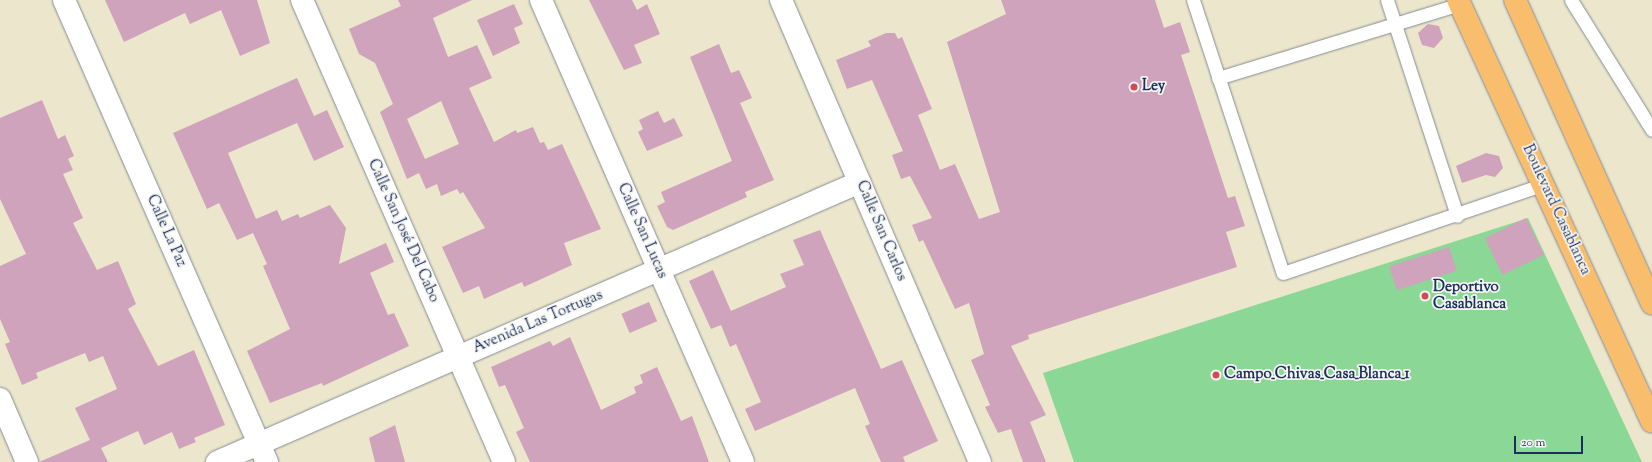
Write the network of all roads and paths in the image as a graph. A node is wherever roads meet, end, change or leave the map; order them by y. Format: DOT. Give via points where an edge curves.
graph roads {
  1 [pos="64,0"];
  2 [pos="302,0"];
  3 [pos="541,0"];
  4 [pos="780,0"];
  5 [pos="1193,0"];
  6 [pos="1387,0"];
  7 [pos="1515,0"];
  8 [pos="1571,0"];
  9 [pos="1459,2"];
  10 [pos="1395,25"];
  11 [pos="1218,78"];
  12 [pos="1652,130"];
  13 [pos="860,182"];
  14 [pos="1544,184"];
  15 [pos="1457,216"];
  16 [pos="659,270"];
  17 [pos="1652,304"];
  18 [pos="458,357"];
  19 [pos="0,399"];
  20 [pos="1652,422"];
  21 [pos="263,453"];
  22 [pos="27,462"];
  23 [pos="217,462"];
  24 [pos="504,462"];
  25 [pos="743,462"];
  26 [pos="980,462"];
  1 -- 21 [label="street, Calle La Paz"];
  2 -- 18 [label="street, Calle San José Del Cabo"];
  3 -- 16 [label="street, Calle San Lucas"];
  4 -- 13 [label="street, Calle San Carlos"];
  5 -- 11 [label="lane"];
  6 -- 10 [label="lane"];
  7 -- 17 [label="main road"];
  8 -- 12 [label="lane"];
  9 -- 10 [label="lane"];
  9 -- 14 [label="main road, Boulevard Casablanca"];
  10 -- 11 [label="lane"];
  10 -- 15 [label="lane"];
  11 -- 15 [label="lane" via="1283,273"];
  13 -- 16 [label="street, Avenida Las Tortugas"];
  13 -- 26 [label="street, Calle San Carlos"];
  14 -- 15 [label="lane"];
  14 -- 20 [label="main road, Boulevard Casablanca"];
  16 -- 18 [label="street, Avenida Las Tortugas"];
  16 -- 25 [label="street, Calle San Lucas"];
  18 -- 21 [label="street, Avenida Las Tortugas"];
  18 -- 24 [label="street, Calle San José Del Cabo"];
  19 -- 22 [label="street"];
  21 -- 23 [label="street, Avenida Las Tortugas"];
}
